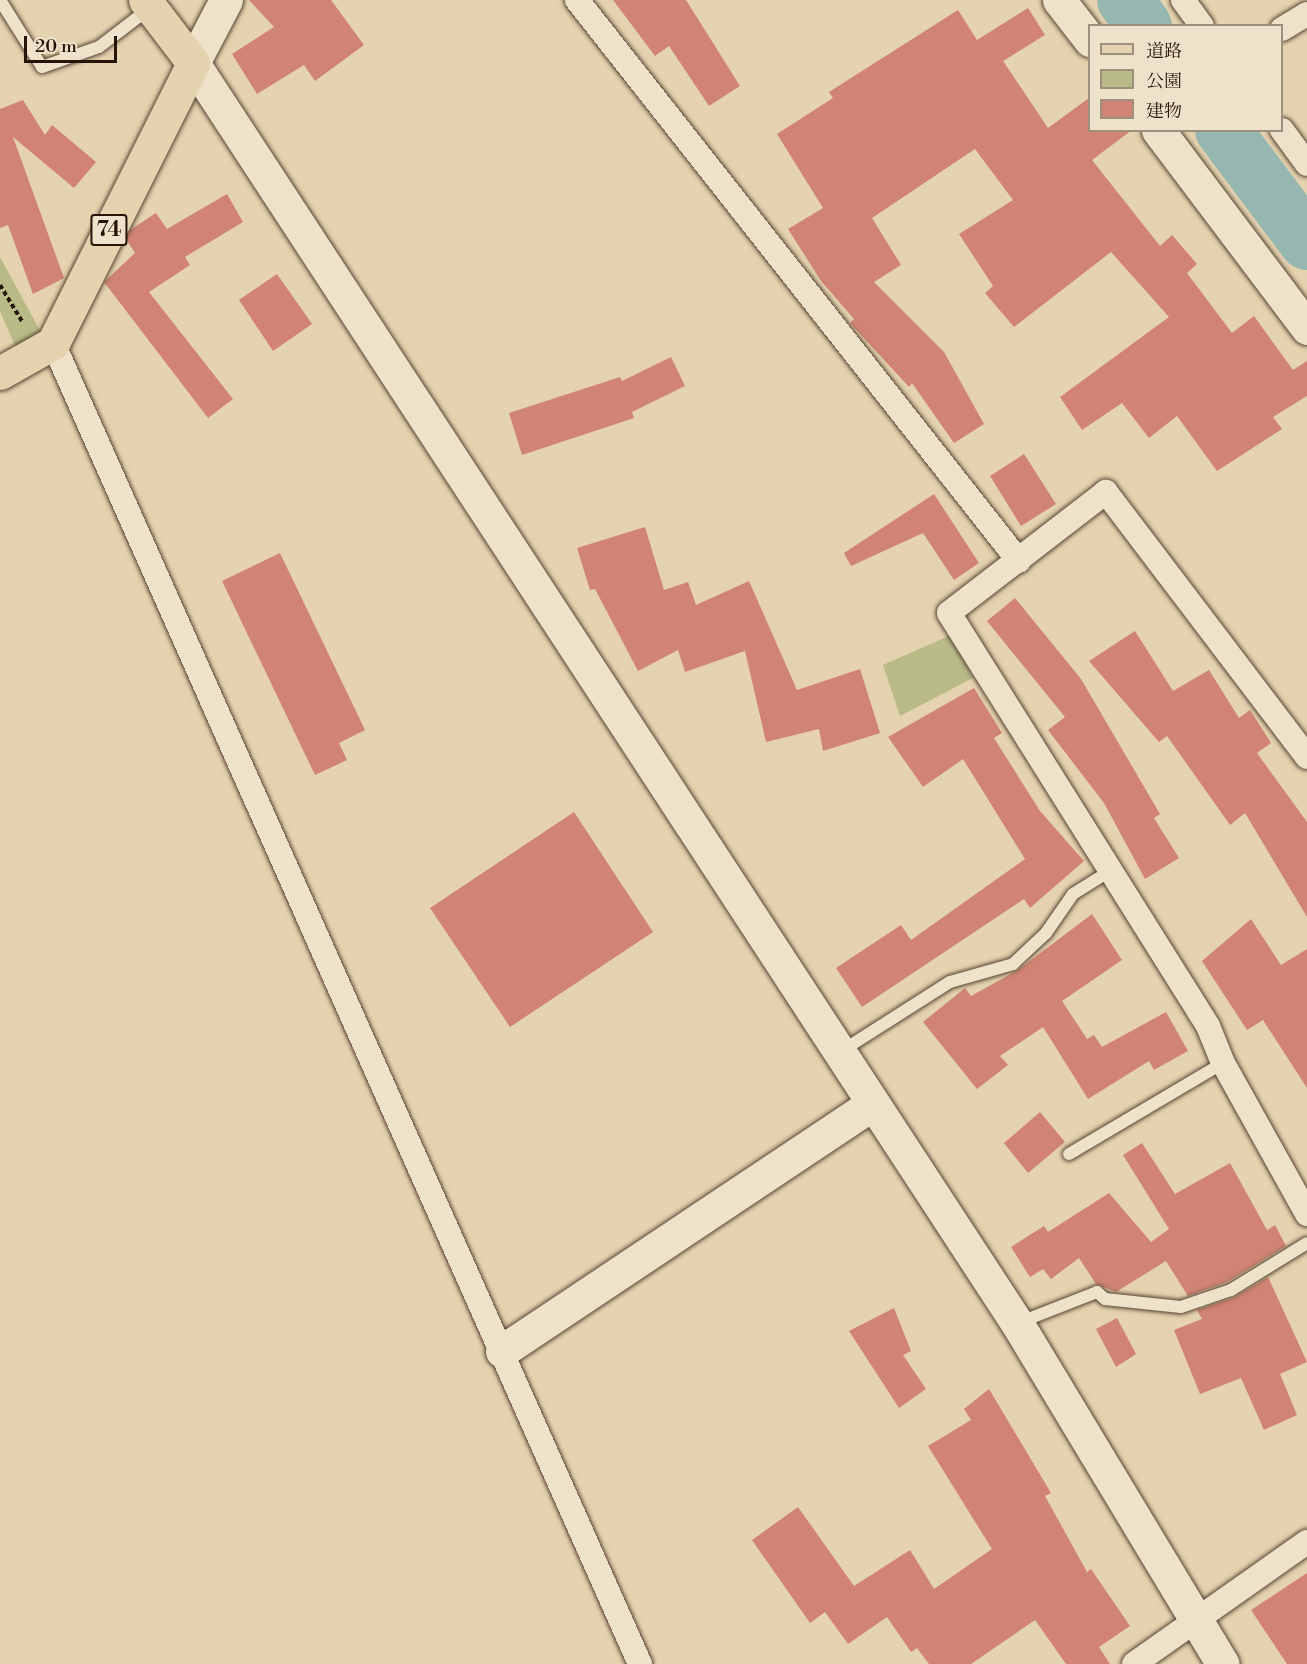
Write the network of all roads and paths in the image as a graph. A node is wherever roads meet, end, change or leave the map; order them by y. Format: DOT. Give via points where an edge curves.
graph roads {
  1 [pos="0,0"];
  2 [pos="226,0"];
  3 [pos="577,0"];
  4 [pos="1059,0"];
  5 [pos="1183,0"];
  6 [pos="148,4"];
  7 [pos="1307,14"];
  8 [pos="1201,24"];
  9 [pos="1283,28"];
  10 [pos="1088,39"];
  11 [pos="194,63"];
  12 [pos="1160,132"];
  13 [pos="1283,132"];
  14 [pos="1307,164"];
  15 [pos="0,285"];
  16 [pos="1307,328"];
  17 [pos="46,347"];
  18 [pos="0,373"];
  19 [pos="1019,561"];
  20 [pos="1307,757"];
  21 [pos="1110,871"];
  22 [pos="839,1052"];
  23 [pos="1223,1063"];
  24 [pos="873,1104"];
  25 [pos="1069,1154"];
  26 [pos="1307,1214"];
  27 [pos="1307,1243"];
  28 [pos="1017,1323"];
  29 [pos="502,1351"];
  30 [pos="1307,1542"];
  31 [pos="1195,1620"];
  32 [pos="640,1664"];
  33 [pos="1134,1664"];
  34 [pos="1223,1664"];
  1 -- 6 [label="lane" via="42,67 99,47"];
  2 -- 11 [label="street"];
  3 -- 19 [label="street"];
  4 -- 10 [label="street"];
  5 -- 8 [label="street"];
  6 -- 11 [label="main road"];
  7 -- 9 [label="street"];
  11 -- 17 [label="main road, 74"];
  11 -- 22 [label="street"];
  12 -- 16 [label="street"];
  13 -- 14 [label="street"];
  15 -- 17 [label="path"];
  17 -- 18 [label="main road"];
  17 -- 29 [label="street"];
  19 -- 20 [label="street" via="1106,492"];
  19 -- 21 [label="street" via="949,613"];
  21 -- 22 [label="lane" via="1073,894 1046,933 1013,964 950,982"];
  21 -- 23 [label="street" via="1208,1026"];
  22 -- 24 [label="street"];
  23 -- 25 [label="lane"];
  23 -- 26 [label="street"];
  24 -- 28 [label="street"];
  24 -- 29 [label="street"];
  27 -- 28 [label="lane" via="1231,1290 1181,1307 1105,1299 1097,1292"];
  28 -- 31 [label="street"];
  29 -- 32 [label="street"];
  30 -- 31 [label="street"];
  31 -- 33 [label="street"];
  31 -- 34 [label="street"];
}
